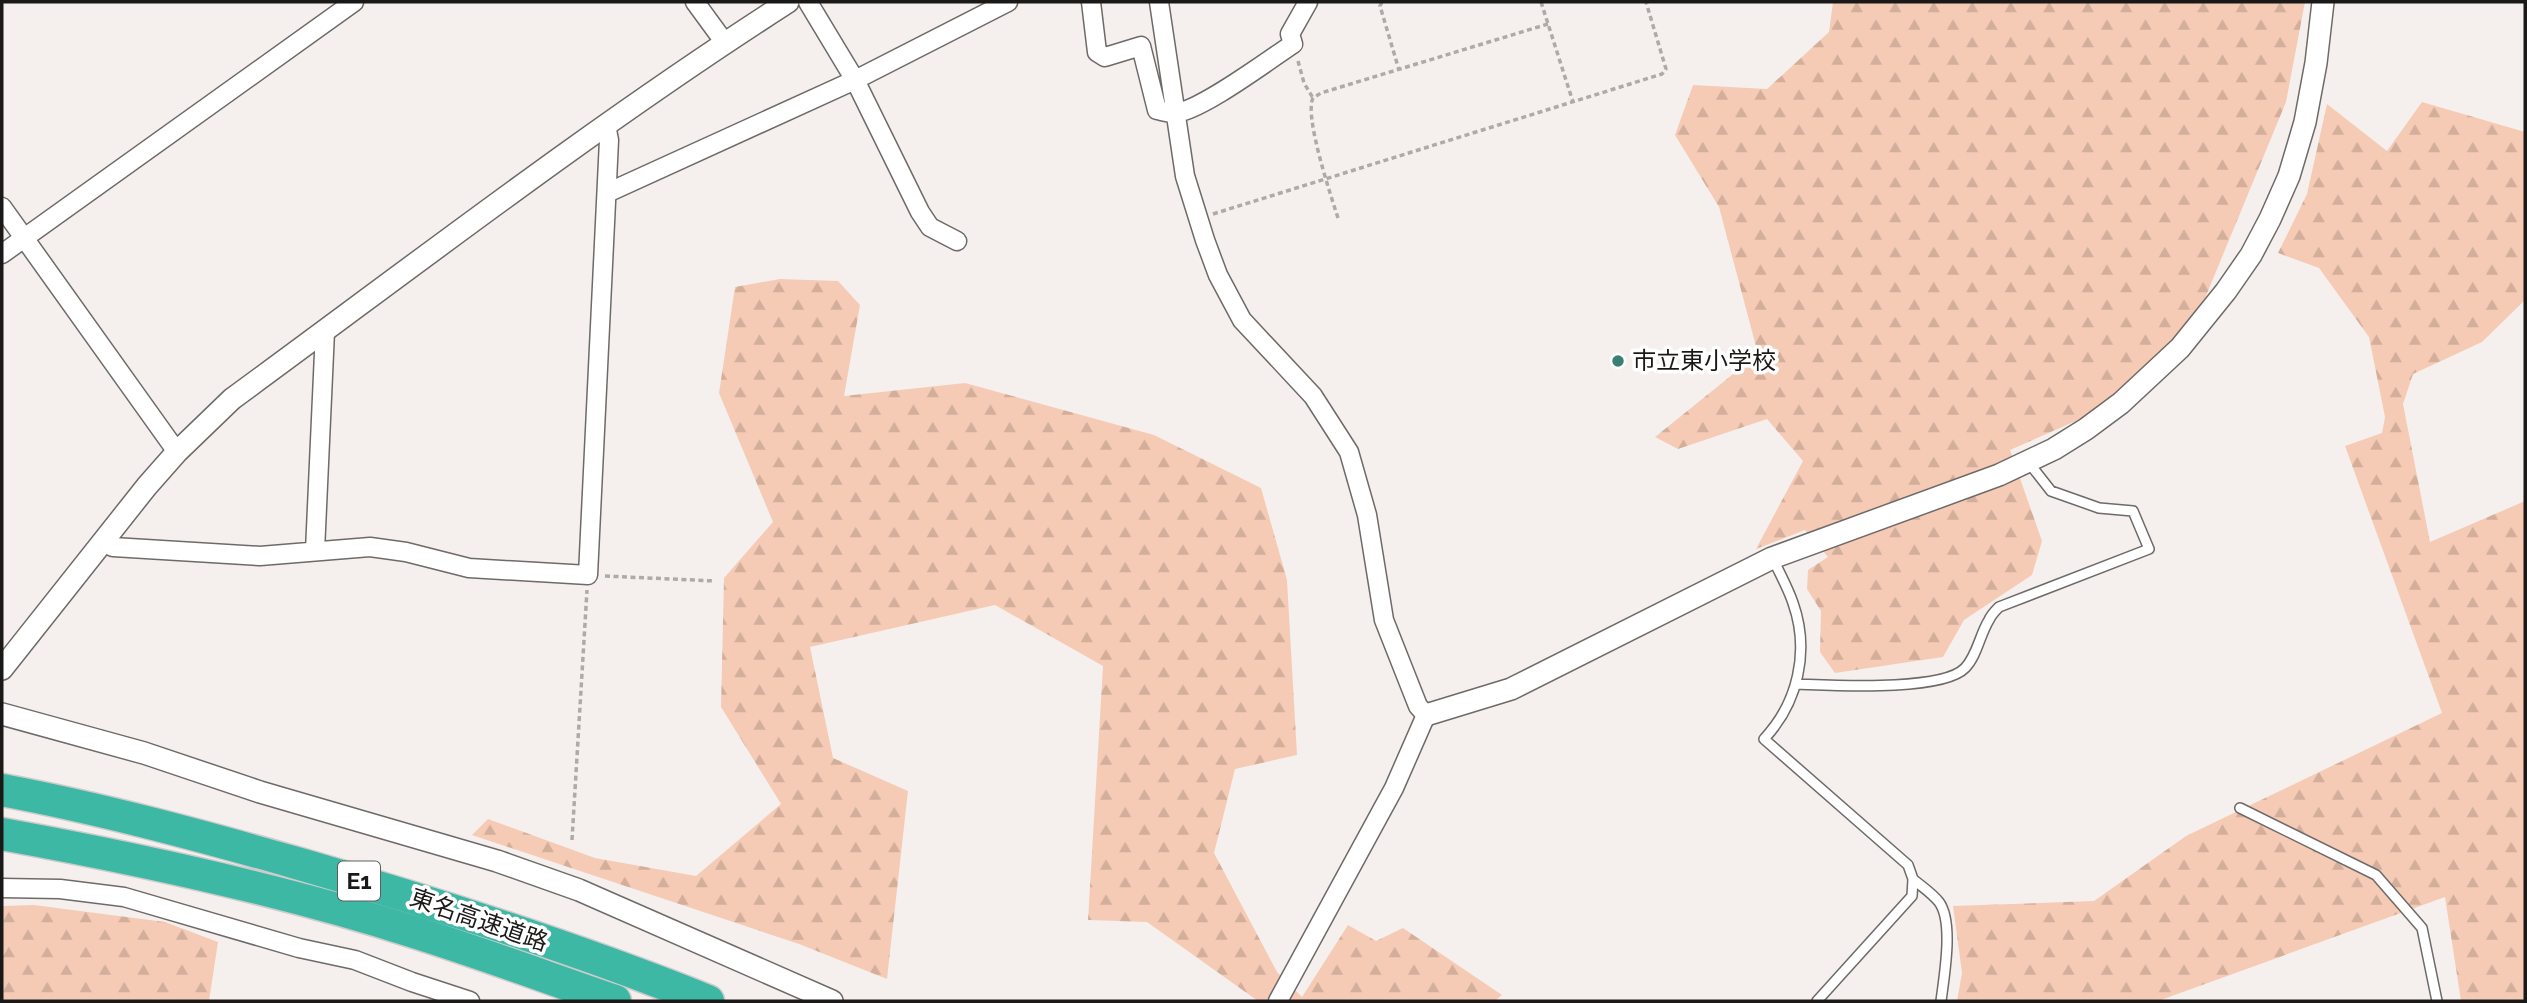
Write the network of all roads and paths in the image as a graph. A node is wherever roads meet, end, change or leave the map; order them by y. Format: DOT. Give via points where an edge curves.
graph roads {
  1 [pos="354,2"];
  2 [pos="695,2"];
  3 [pos="788,2"];
  4 [pos="808,2"];
  5 [pos="1008,2"];
  6 [pos="1091,2"];
  7 [pos="1159,2"];
  8 [pos="1308,2"];
  9 [pos="1382,2"];
  10 [pos="1541,2"];
  11 [pos="1646,2"];
  12 [pos="2323,2"];
  13 [pos="1548,24"];
  14 [pos="724,43"];
  15 [pos="1293,44"];
  16 [pos="1399,70"];
  17 [pos="855,80"];
  18 [pos="1313,98"];
  19 [pos="1573,102"];
  20 [pos="1176,114"];
  21 [pos="606,125"];
  22 [pos="1326,178"];
  23 [pos="607,193"];
  24 [pos="2,207"];
  25 [pos="1338,218"];
  26 [pos="1198,219"];
  27 [pos="24,238"];
  28 [pos="957,241"];
  29 [pos="2,254"];
  30 [pos="325,331"];
  31 [pos="177,452"];
  32 [pos="2028,461"];
  33 [pos="101,542"];
  34 [pos="315,551"];
  35 [pos="1772,558"];
  36 [pos="587,575"];
  37 [pos="715,581"];
  38 [pos="2,669"];
  39 [pos="1796,684"];
  40 [pos="2,714"];
  41 [pos="1426,715"];
  42 [pos="2,790"];
  43 [pos="2240,808"];
  44 [pos="10,836"];
  45 [pos="572,840"];
  46 [pos="1913,879"];
  47 [pos="2,888"];
  48 [pos="470,1001"];
  49 [pos="615,1001"];
  50 [pos="708,1001"];
  51 [pos="832,1001"];
  52 [pos="1278,1001"];
  53 [pos="1817,1001"];
  54 [pos="1941,1001"];
  55 [pos="2437,1001"];
  1 -- 27 [label="street"];
  2 -- 14 [label="street"];
  3 -- 14 [label="street"];
  4 -- 17 [label="street"];
  5 -- 17 [label="street"];
  6 -- 20 [label="street" via="1097,52 1105,57 1141,46 1157,110"];
  7 -- 20 [label="street"];
  8 -- 15 [label="street" via="1290,34"];
  9 -- 16 [label="path"];
  10 -- 13 [label="path"];
  11 -- 19 [label="path" via="1666,69"];
  12 -- 32 [label="street" via="2305,122 2289,176 2252,255 2180,348 2148,380 2086,429"];
  13 -- 16 [label="path"];
  13 -- 19 [label="path"];
  14 -- 21 [label="street"];
  15 -- 18 [label="path"];
  15 -- 20 [label="street" via="1198,105"];
  16 -- 18 [label="path"];
  17 -- 23 [label="street"];
  17 -- 28 [label="street" via="920,212 930,227"];
  18 -- 22 [label="path" via="1310,111"];
  19 -- 22 [label="path"];
  20 -- 26 [label="street" via="1185,176"];
  21 -- 23 [label="street"];
  21 -- 30 [label="street"];
  22 -- 25 [label="path"];
  22 -- 26 [label="path"];
  23 -- 36 [label="street"];
  24 -- 27 [label="street"];
  26 -- 41 [label="street" via="1218,275 1242,320 1313,396 1349,452 1367,515 1384,620 1418,706"];
  27 -- 29 [label="street"];
  27 -- 31 [label="street"];
  30 -- 31 [label="street" via="232,399"];
  30 -- 34 [label="street"];
  31 -- 33 [label="street"];
  32 -- 35 [label="street" via="1967,488"];
  32 -- 39 [label="lane" via="2051,491 2099,508 2133,511 2149,549 1998,607 1965,669 1933,682"];
  33 -- 34 [label="street" via="113,548 260,556"];
  33 -- 38 [label="street"];
  34 -- 36 [label="street" via="370,547 470,568"];
  35 -- 39 [label="lane" via="1798,619"];
  35 -- 41 [label="street" via="1511,688"];
  36 -- 37 [label="path"];
  36 -- 45 [label="path"];
  39 -- 46 [label="lane" via="1780,721 1764,739 1908,865"];
  40 -- 51 [label="street" via="508,865 579,890"];
  41 -- 52 [label="street" via="1394,788"];
  42 -- 50 [label="highway, 東名高速道路 / E1" via="149,822 425,900"];
  43 -- 55 [label="lane" via="2376,875 2422,928"];
  44 -- 49 [label="highway, 東名高速道路 / E1" via="193,873 413,931"];
  46 -- 53 [label="lane" via="1912,895"];
  46 -- 54 [label="lane" via="1940,903 1944,917 1948,949"];
  47 -- 48 [label="street" via="124,897 355,960"];
}
